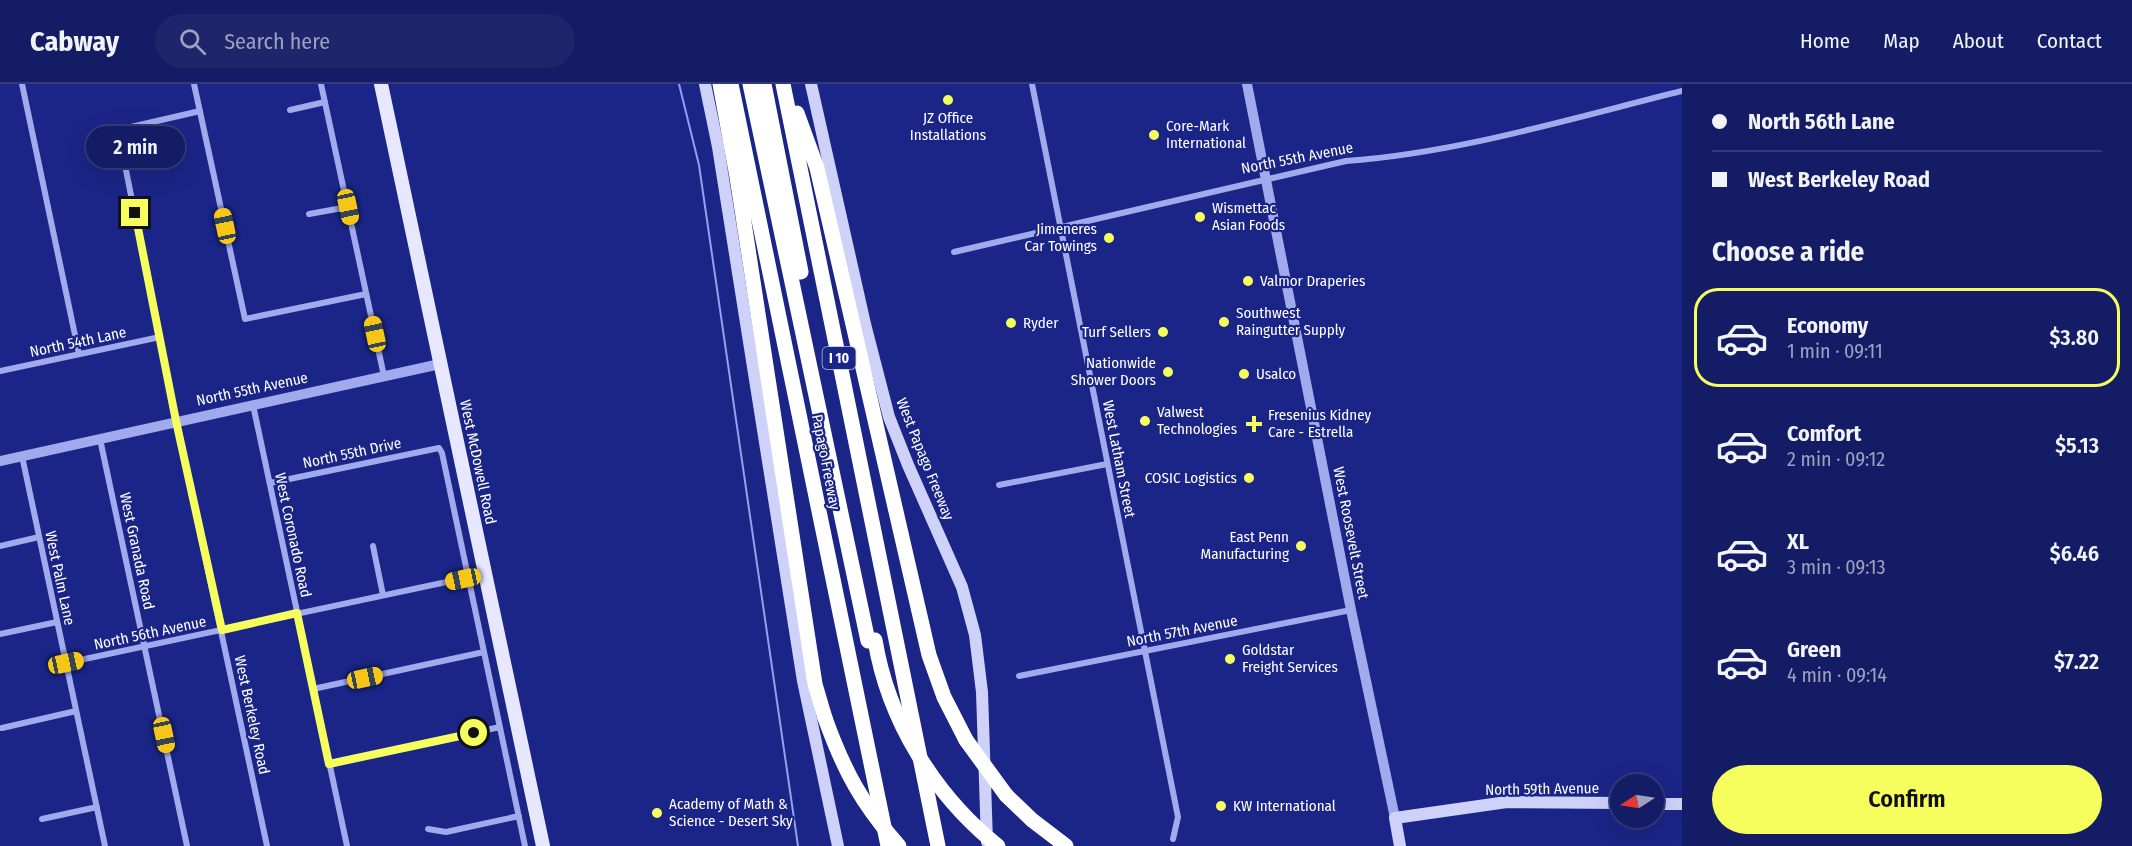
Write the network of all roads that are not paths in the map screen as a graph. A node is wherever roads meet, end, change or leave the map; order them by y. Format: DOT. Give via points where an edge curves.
graph roads {
  1 [pos="22,84"];
  2 [pos="194,84"];
  3 [pos="321,84"];
  4 [pos="381,84"];
  5 [pos="705,84"];
  6 [pos="720,84"];
  7 [pos="731,84"];
  8 [pos="750,84"];
  9 [pos="764,84"];
  10 [pos="785,84"];
  11 [pos="811,84"];
  12 [pos="1032,84"];
  13 [pos="1247,84"];
  14 [pos="1682,90"];
  15 [pos="325,102"];
  16 [pos="290,110"];
  17 [pos="200,111"];
  18 [pos="1266,179"];
  19 [pos="348,207"];
  20 [pos="309,214"];
  21 [pos="1060,228"];
  22 [pos="954,252"];
  23 [pos="366,294"];
  24 [pos="160,337"];
  25 [pos="79,354"];
  26 [pos="440,364"];
  27 [pos="0,371"];
  28 [pos="384,376"];
  29 [pos="253,405"];
  30 [pos="176,421"];
  31 [pos="100,438"];
  32 [pos="22,456"];
  33 [pos="0,461"];
  34 [pos="1107,464"];
  35 [pos="270,483"];
  36 [pos="999,485"];
  37 [pos="39,537"];
  38 [pos="0,546"];
  39 [pos="373,546"];
  40 [pos="485,574"];
  41 [pos="468,578"];
  42 [pos="383,596"];
  43 [pos="1351,610"];
  44 [pos="297,613"];
  45 [pos="57,622"];
  46 [pos="222,630"];
  47 [pos="0,634"];
  48 [pos="872,640"];
  49 [pos="844,641"];
  50 [pos="145,647"];
  51 [pos="1145,651"];
  52 [pos="484,652"];
  53 [pos="66,663"];
  54 [pos="1018,676"];
  55 [pos="313,689"];
  56 [pos="76,711"];
  57 [pos="2,728"];
  58 [pos="500,728"];
  59 [pos="329,764"];
  60 [pos="1610,803"];
  61 [pos="1664,804"];
  62 [pos="1682,804"];
  63 [pos="97,807"];
  64 [pos="519,816"];
  65 [pos="1395,818"];
  66 [pos="42,819"];
  67 [pos="428,829"];
  68 [pos="1173,839"];
  69 [pos="105,846"];
  70 [pos="187,846"];
  71 [pos="267,846"];
  72 [pos="347,846"];
  73 [pos="525,846"];
  74 [pos="543,846"];
  75 [pos="838,846"];
  76 [pos="880,846"];
  77 [pos="888,846"];
  78 [pos="899,846"];
  79 [pos="938,846"];
  80 [pos="987,846"];
  81 [pos="998,846"];
  82 [pos="1066,846"];
  83 [pos="1401,846"];
  1 -- 25 [label="street"];
  2 -- 17 [label="street"];
  3 -- 15 [label="street"];
  4 -- 26 [label="main road, West McDowell Road"];
  5 -- 75 [label="main road" via="803,681"];
  6 -- 78 [label="highway, bridge" via="814,675 825,718 844,766 874,818"];
  7 -- 49 [label="highway, Papago Freeway"];
  8 -- 48 [label="highway"];
  9 -- 48 [label="highway"];
  10 -- 79 [label="highway, I 10"];
  10 -- 82 [label="highway, bridge" via="817,168 929,655 947,706 1006,795"];
  11 -- 80 [label="main road, West Papago Freeway" via="889,417 957,577 975,635 982,692"];
  12 -- 21 [label="street, West Latham Street"];
  13 -- 18 [label="street, West Roosevelt Street"];
  14 -- 18 [label="street, North 55th Avenue" via="1453,147 1346,161"];
  15 -- 16 [label="street"];
  15 -- 19 [label="street"];
  17 -- 23 [label="street" via="245,319"];
  17 -- 24 [label="street, West Berkeley Road" via="118,130"];
  18 -- 21 [label="street, North 55th Avenue"];
  18 -- 43 [label="street, West Roosevelt Street"];
  19 -- 20 [label="street"];
  19 -- 23 [label="street"];
  21 -- 22 [label="street, North 55th Avenue"];
  21 -- 34 [label="street, West Latham Street"];
  23 -- 28 [label="street"];
  24 -- 25 [label="street, North 54th Lane"];
  24 -- 30 [label="street, West Berkeley Road"];
  25 -- 27 [label="street, North 54th Lane"];
  26 -- 28 [label="street, North 55th Avenue"];
  26 -- 40 [label="main road, West McDowell Road"];
  28 -- 29 [label="street, North 55th Avenue"];
  29 -- 30 [label="street, North 55th Avenue"];
  29 -- 35 [label="street, West Coronado Road"];
  30 -- 31 [label="street, North 55th Avenue"];
  30 -- 46 [label="street, West Berkeley Road"];
  31 -- 32 [label="street, North 55th Avenue"];
  31 -- 50 [label="street, West Granada Road"];
  32 -- 33 [label="street, North 55th Avenue"];
  32 -- 37 [label="street, West Palm Lane"];
  34 -- 36 [label="street"];
  34 -- 51 [label="street, West Latham Street"];
  35 -- 41 [label="street, North 55th Drive" via="439,448"];
  35 -- 44 [label="street, West Coronado Road"];
  37 -- 38 [label="street"];
  37 -- 45 [label="street, West Palm Lane"];
  39 -- 42 [label="street"];
  40 -- 41 [label="street, North 56th Avenue"];
  40 -- 74 [label="main road, West McDowell Road"];
  41 -- 42 [label="street, North 56th Avenue"];
  41 -- 52 [label="street"];
  42 -- 44 [label="street, North 56th Avenue"];
  43 -- 51 [label="street, North 57th Avenue"];
  43 -- 65 [label="street, West Roosevelt Street"];
  44 -- 46 [label="street, North 56th Avenue"];
  44 -- 55 [label="street, West Coronado Road"];
  45 -- 47 [label="street"];
  45 -- 53 [label="street, West Palm Lane"];
  46 -- 50 [label="street, North 56th Avenue"];
  46 -- 71 [label="street, West Berkeley Road"];
  48 -- 80 [label="highway" via="882,695 903,745 931,788"];
  48 -- 81 [label="highway, bridge" via="887,687 915,750 948,798"];
  49 -- 76 [label="highway"];
  49 -- 77 [label="highway, Papago Freeway"];
  50 -- 53 [label="street, North 56th Avenue"];
  50 -- 70 [label="street, West Granada Road"];
  51 -- 54 [label="street, North 57th Avenue"];
  51 -- 68 [label="street, West Latham Street" via="1178,817"];
  52 -- 55 [label="street"];
  52 -- 58 [label="street"];
  53 -- 56 [label="street, West Palm Lane"];
  55 -- 59 [label="street, West Coronado Road"];
  56 -- 57 [label="street"];
  56 -- 63 [label="street, West Palm Lane"];
  58 -- 59 [label="street"];
  58 -- 64 [label="street"];
  59 -- 72 [label="street, West Coronado Road"];
  60 -- 65 [label="main road, North 59th Avenue" via="1507,802"];
  61 -- 62 [label="main road"];
  63 -- 66 [label="street"];
  63 -- 69 [label="street, West Palm Lane"];
  64 -- 67 [label="street" via="446,832"];
  64 -- 73 [label="street"];
  65 -- 83 [label="main road, West Roosevelt Street"];
}
